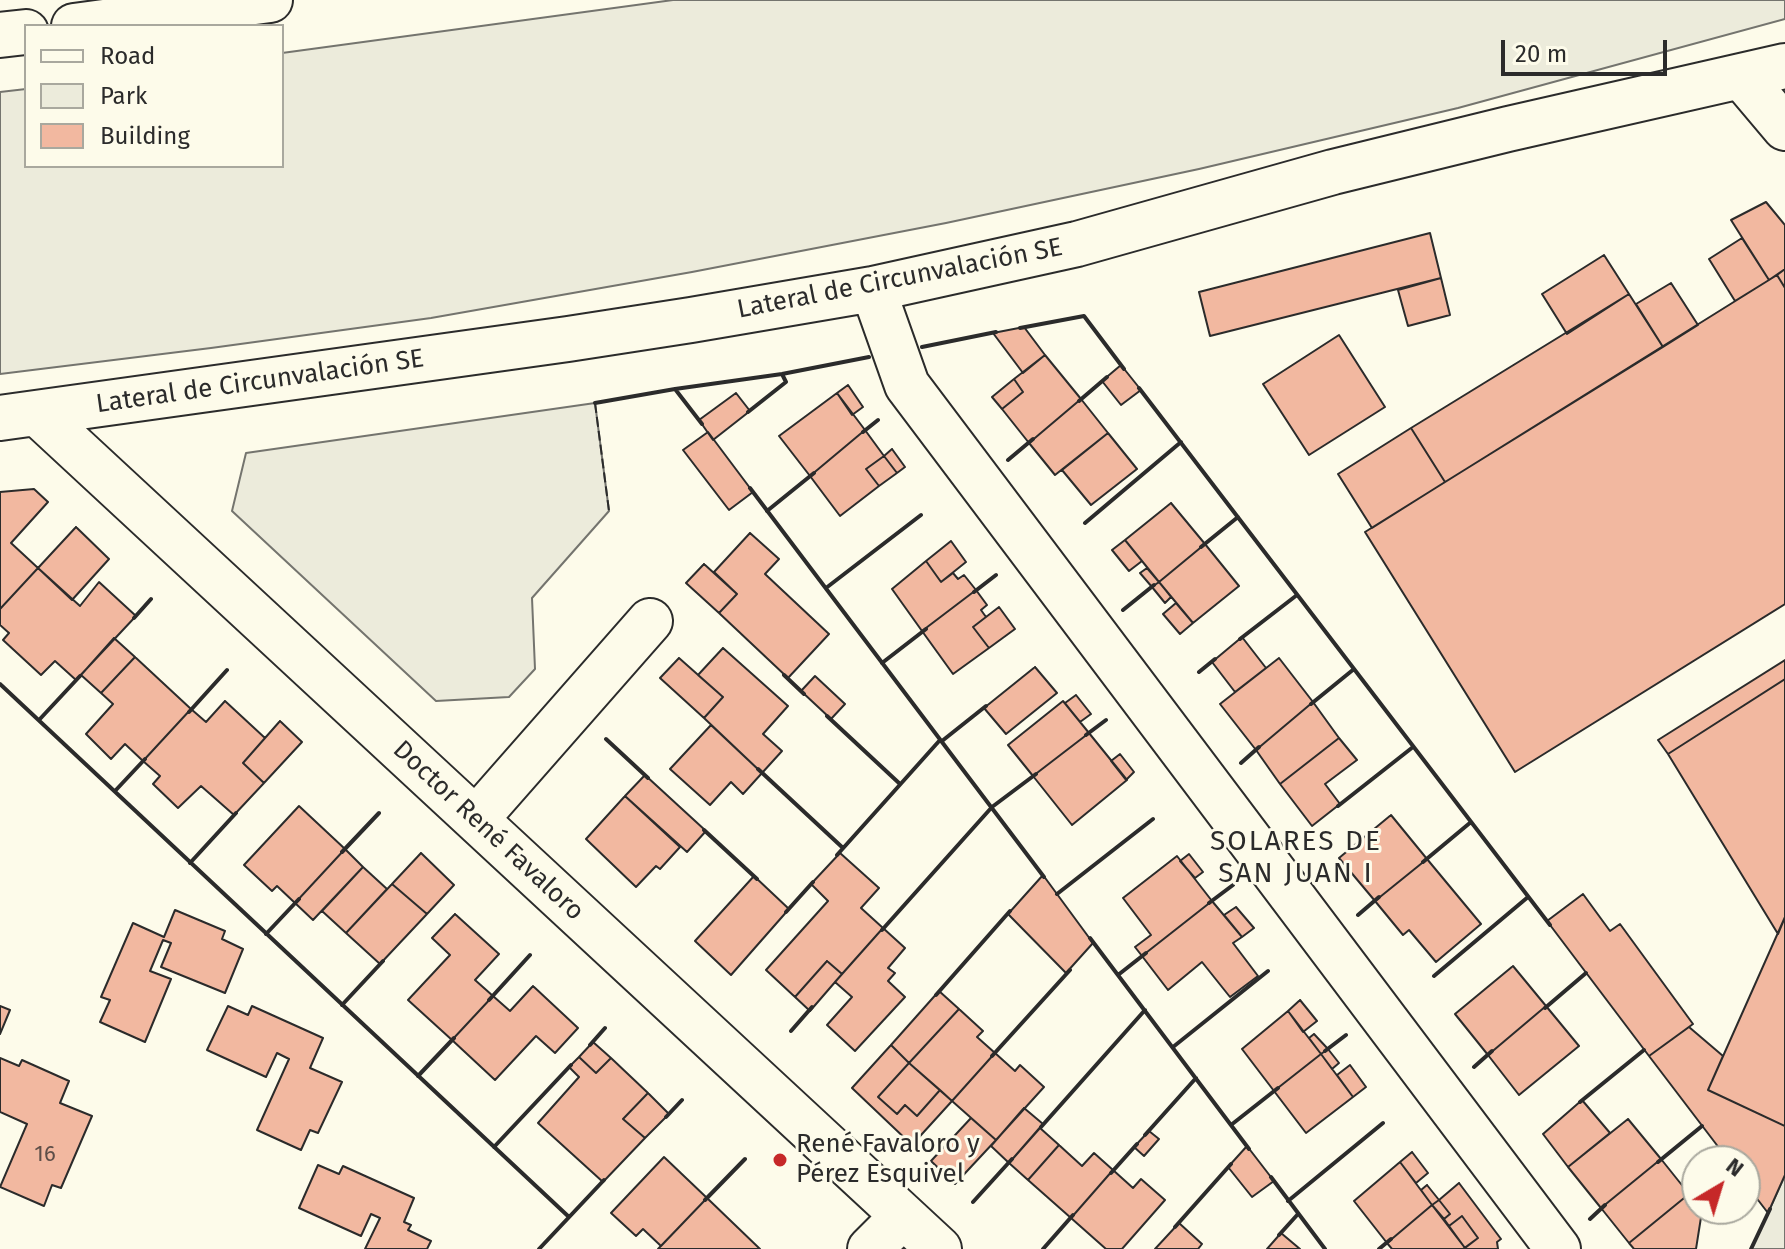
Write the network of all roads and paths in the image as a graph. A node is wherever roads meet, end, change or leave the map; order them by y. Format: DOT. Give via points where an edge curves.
graph roads {
  1 [pos="270,0"];
  2 [pos="89,24"];
  3 [pos="24,32"];
  4 [pos="0,35"];
  5 [pos="1785,66"];
  6 [pos="1742,77"];
  7 [pos="1785,128"];
  8 [pos="873,289"];
  9 [pos="19,415"];
  10 [pos="650,621"];
  11 [pos="476,819"];
  12 [pos="903,1216"];
  13 [pos="870,1249"];
  14 [pos="939,1249"];
  15 [pos="1558,1249"];
  1 -- 2 [label="main road"];
  3 -- 4 [label="main road"];
  5 -- 6 [label="main road, Lateral de Circunvalación SE"];
  6 -- 7 [label="main road"];
  6 -- 8 [label="main road, Lateral de Circunvalación SE" via="1508,129 1077,244"];
  8 -- 9 [label="main road, Lateral de Circunvalación SE" via="583,337"];
  8 -- 15 [label="main road" via="907,385"];
  9 -- 11 [label="main road, Doctor René Favaloro"];
  10 -- 11 [label="main road"];
  11 -- 12 [label="main road, Doctor René Favaloro"];
  12 -- 13 [label="main road"];
  12 -- 14 [label="main road, Doctor René Favaloro"];
}
